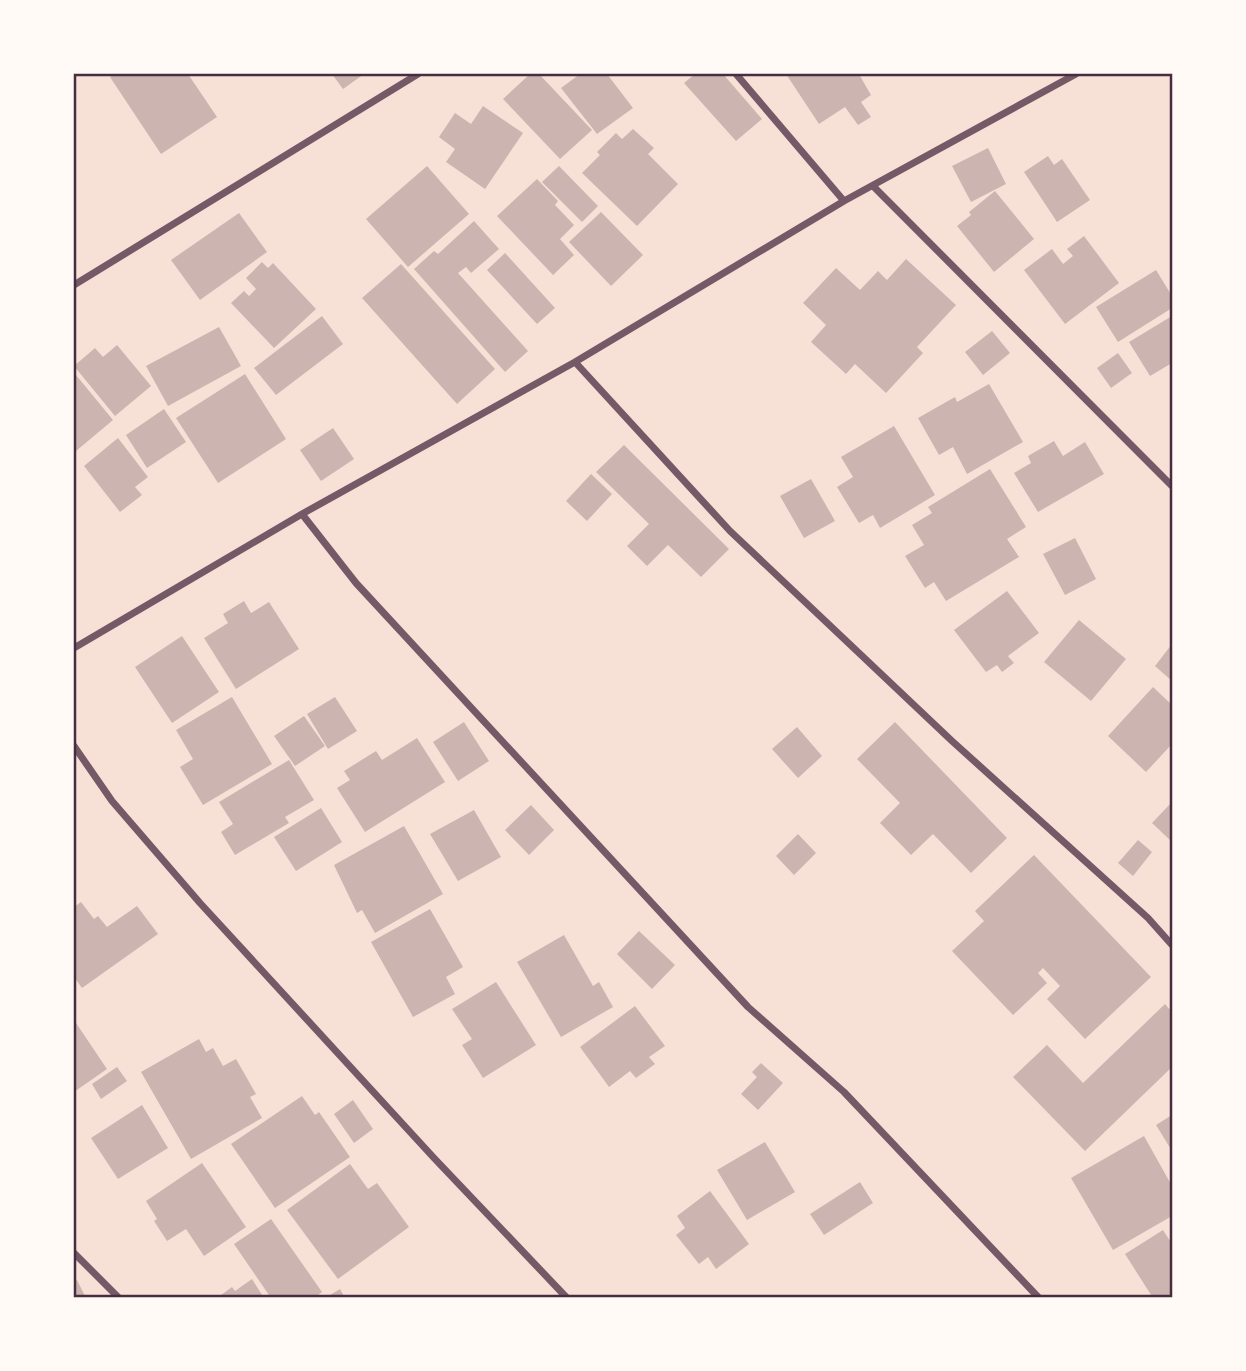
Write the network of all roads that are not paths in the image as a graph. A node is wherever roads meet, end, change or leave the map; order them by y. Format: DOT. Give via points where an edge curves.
graph roads {
  1 [pos="418,74"];
  2 [pos="736,74"];
  3 [pos="1076,74"];
  4 [pos="873,186"];
  5 [pos="844,201"];
  6 [pos="74,285"];
  7 [pos="575,362"];
  8 [pos="1172,486"];
  9 [pos="302,514"];
  10 [pos="74,648"];
  11 [pos="74,746"];
  12 [pos="1172,945"];
  13 [pos="74,1253"];
  14 [pos="120,1297"];
  15 [pos="567,1297"];
  16 [pos="1039,1297"];
  1 -- 6 [label="street"];
  2 -- 5 [label="street"];
  3 -- 4 [label="street"];
  4 -- 5 [label="street"];
  4 -- 8 [label="street"];
  5 -- 7 [label="street"];
  7 -- 9 [label="street"];
  7 -- 12 [label="street" via="730,531"];
  9 -- 10 [label="street"];
  9 -- 16 [label="street" via="356,583 748,1007 844,1092"];
  11 -- 15 [label="street" via="112,802 200,903"];
  13 -- 14 [label="street"];
}
